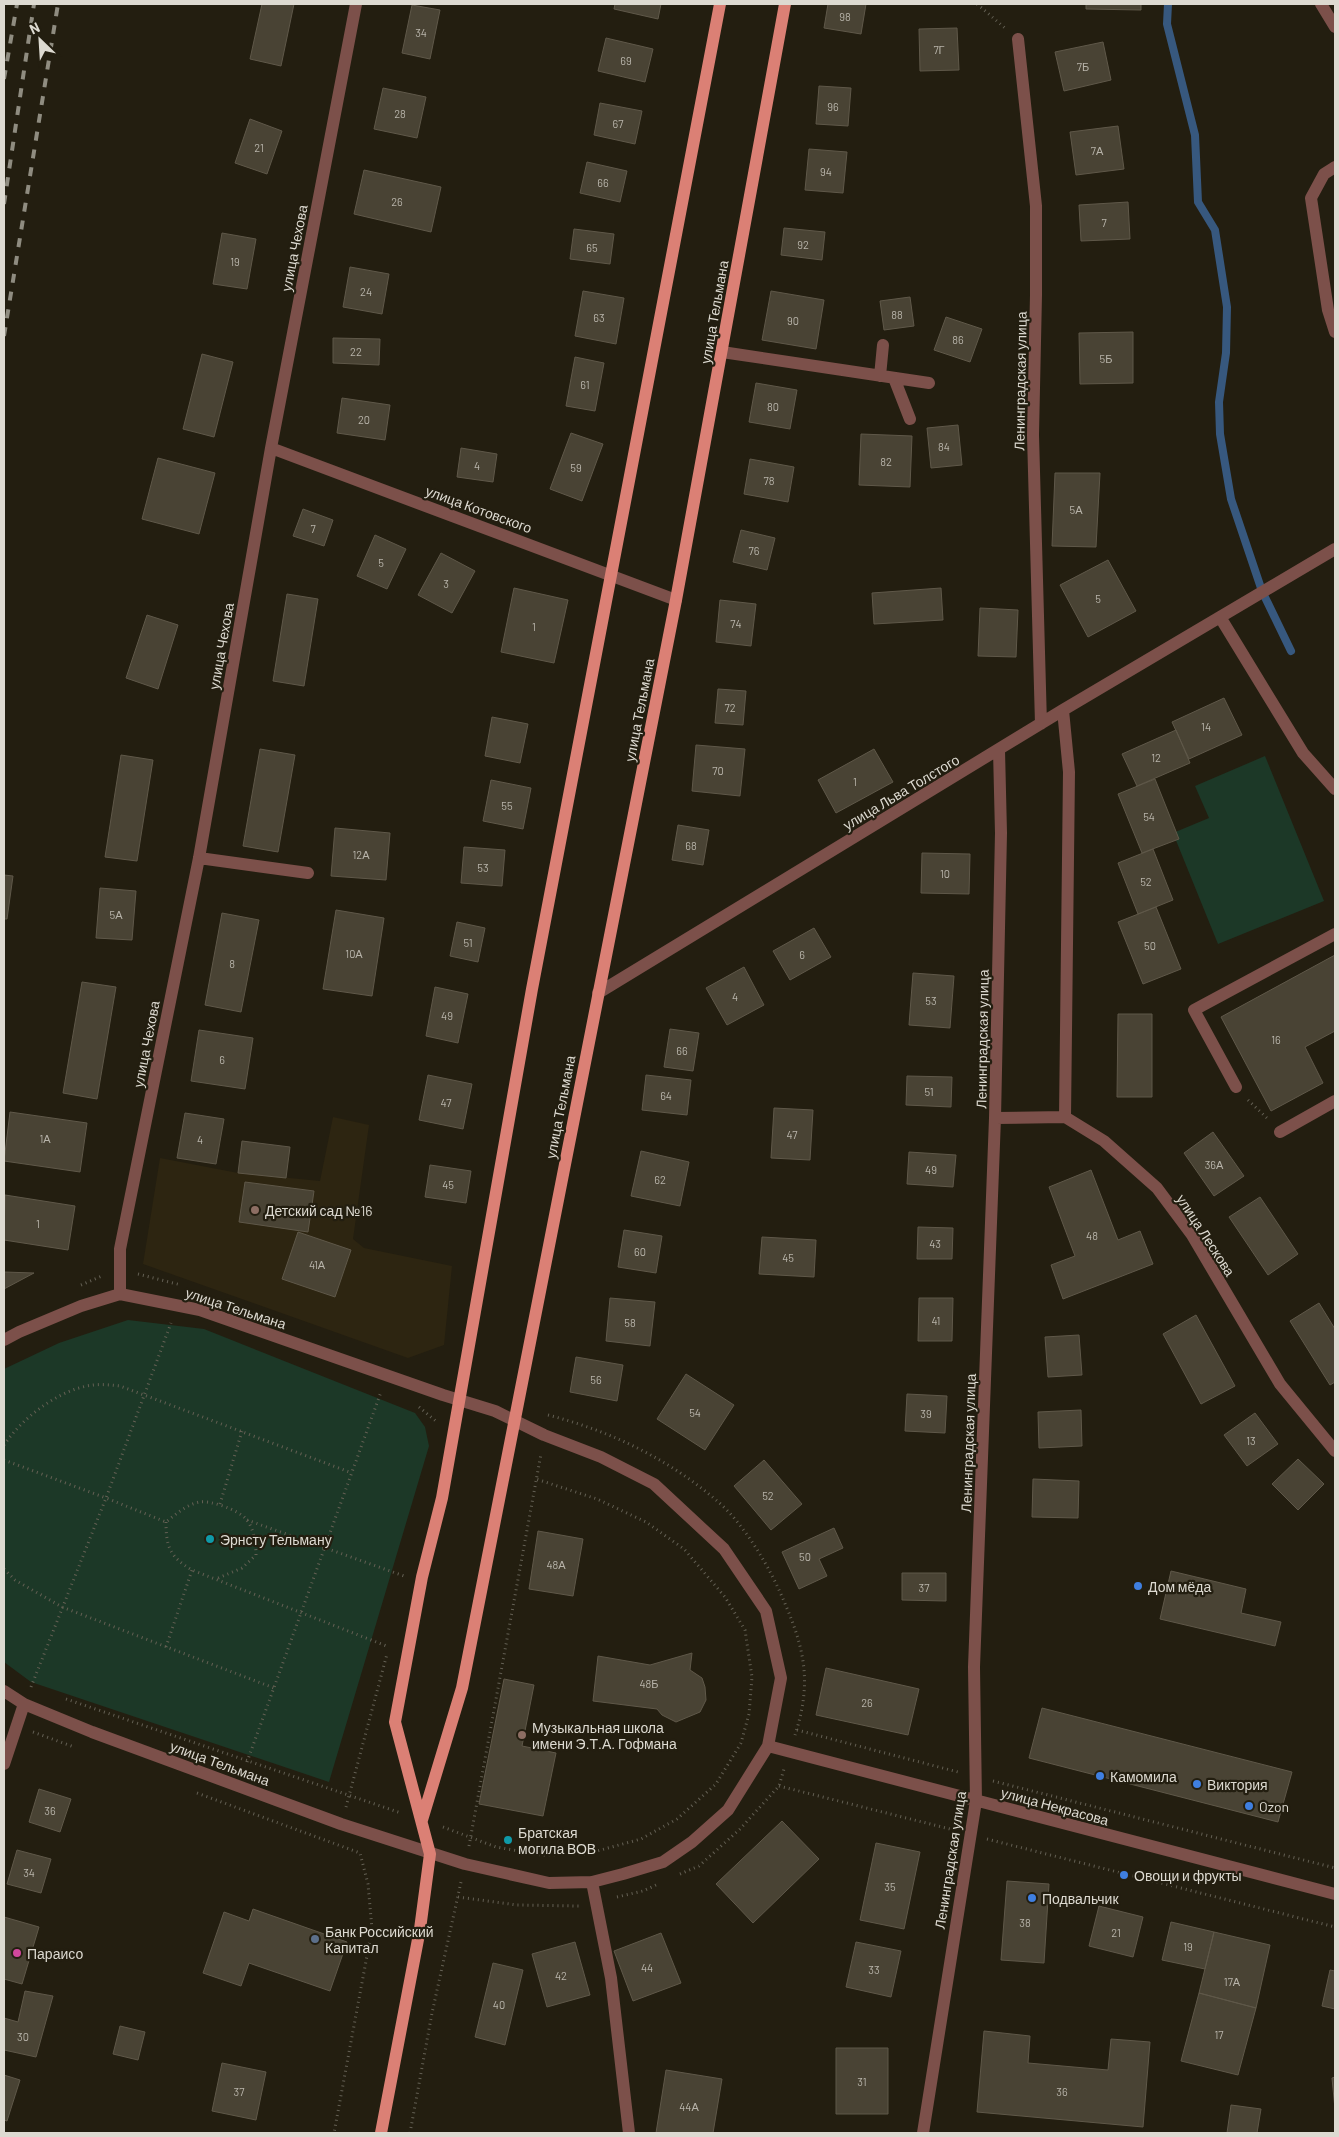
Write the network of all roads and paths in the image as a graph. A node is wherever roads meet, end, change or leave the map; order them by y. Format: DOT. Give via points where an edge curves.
graph roads {
  1 [pos="356,4"];
  2 [pos="720,4"];
  3 [pos="785,4"];
  4 [pos="976,4"];
  5 [pos="1321,4"];
  6 [pos="1335,27"];
  7 [pos="1018,39"];
  8 [pos="1335,167"];
  9 [pos="1335,332"];
  10 [pos="883,345"];
  11 [pos="722,352"];
  12 [pos="880,376"];
  13 [pos="894,378"];
  14 [pos="929,383"];
  15 [pos="910,419"];
  16 [pos="271,448"];
  17 [pos="1335,549"];
  18 [pos="611,574"];
  19 [pos="676,600"];
  20 [pos="1220,617"];
  21 [pos="1063,710"];
  22 [pos="1041,724"];
  23 [pos="999,750"];
  24 [pos="1335,789"];
  25 [pos="199,858"];
  26 [pos="308,873"];
  27 [pos="1335,934"];
  28 [pos="598,993"];
  29 [pos="1236,1087"];
  30 [pos="1335,1101"];
  31 [pos="1064,1117"];
  32 [pos="995,1118"];
  33 [pos="1280,1132"];
  34 [pos="120,1294"];
  35 [pos="170,1328"];
  36 [pos="4,1340"];
  37 [pos="373,1389"];
  38 [pos="144,1394"];
  39 [pos="459,1400"];
  40 [pos="417,1406"];
  41 [pos="514,1420"];
  42 [pos="437,1423"];
  43 [pos="242,1431"];
  44 [pos="544,1435"];
  45 [pos="4,1445"];
  46 [pos="1335,1451"];
  47 [pos="4,1460"];
  48 [pos="352,1473"];
  49 [pos="536,1479"];
  50 [pos="106,1498"];
  51 [pos="220,1504"];
  52 [pos="246,1520"];
  53 [pos="166,1522"];
  54 [pos="325,1548"];
  55 [pos="4,1568"];
  56 [pos="192,1570"];
  57 [pos="406,1577"];
  58 [pos="216,1579"];
  59 [pos="62,1607"];
  60 [pos="301,1613"];
  61 [pos="166,1647"];
  62 [pos="388,1648"];
  63 [pos="25,1684"];
  64 [pos="31,1687"];
  65 [pos="274,1688"];
  66 [pos="40,1690"];
  67 [pos="4,1691"];
  68 [pos="59,1697"];
  69 [pos="24,1704"];
  70 [pos="16,1726"];
  71 [pos="797,1730"];
  72 [pos="768,1746"];
  73 [pos="77,1748"];
  74 [pos="247,1762"];
  75 [pos="4,1764"];
  76 [pos="977,1777"];
  77 [pos="779,1786"];
  78 [pos="197,1793"];
  79 [pos="976,1801"];
  80 [pos="422,1820"];
  81 [pos="971,1835"];
  82 [pos="471,1837"];
  83 [pos="430,1854"];
  84 [pos="465,1864"];
  85 [pos="1335,1868"];
  86 [pos="592,1882"];
  87 [pos="1335,1894"];
  88 [pos="1335,1927"];
  89 [pos="334,2133"];
  90 [pos="381,2133"];
  91 [pos="410,2133"];
  92 [pos="629,2133"];
  93 [pos="923,2133"];
  1 -- 16 [label="street, улица Чехова"];
  2 -- 18 [label="main road"];
  3 -- 11 [label="main road, улица Тельмана"];
  4 -- 7 [label="path"];
  5 -- 6 [label="street"];
  7 -- 22 [label="street, Ленинградская улица" via="1036,206 1033,435"];
  8 -- 9 [label="street" via="1324,174 1311,198 1328,310"];
  10 -- 12 [label="street"];
  11 -- 12 [label="street"];
  11 -- 19 [label="main road, улица Тельмана"];
  12 -- 13 [label="street"];
  13 -- 14 [label="street"];
  13 -- 15 [label="street"];
  16 -- 18 [label="street, улица Котовского"];
  16 -- 25 [label="street, улица Чехова"];
  17 -- 20 [label="street, улица Льва Толстого"];
  18 -- 19 [label="street, улица Котовского"];
  18 -- 39 [label="main road" via="532,989"];
  19 -- 28 [label="main road, улица Тельмана"];
  20 -- 21 [label="street, улица Льва Толстого"];
  20 -- 24 [label="street" via="1303,752"];
  21 -- 22 [label="street, улица Льва Толстого"];
  21 -- 31 [label="street" via="1069,772"];
  22 -- 23 [label="street, улица Льва Толстого"];
  23 -- 28 [label="street, улица Льва Толстого"];
  23 -- 32 [label="street, Ленинградская улица" via="1001,833"];
  25 -- 26 [label="street"];
  25 -- 34 [label="street, улица Чехова" via="120,1249"];
  27 -- 29 [label="street" via="1194,1010"];
  28 -- 41 [label="main road, улица Тельмана"];
  29 -- 33 [label="path"];
  30 -- 33 [label="street"];
  31 -- 32 [label="street"];
  31 -- 46 [label="street, улица Лескова" via="1104,1140 1157,1188 1192,1235 1280,1384"];
  32 -- 76 [label="street, Ленинградская улица" via="974,1667"];
  34 -- 36 [label="street, улица Тельмана" via="81,1306"];
  34 -- 39 [label="street, улица Тельмана" via="200,1310"];
  35 -- 38 [label="path"];
  37 -- 48 [label="path" via="382,1392"];
  38 -- 43 [label="path"];
  38 -- 45 [label="path" via="120,1386 92,1385 66,1394 35,1411 16,1428"];
  38 -- 50 [label="path"];
  39 -- 41 [label="street, улица Тельмана"];
  39 -- 80 [label="main road" via="395,1722"];
  40 -- 42 [label="path"];
  41 -- 44 [label="street, улица Тельмана"];
  41 -- 80 [label="main road, улица Тельмана" via="462,1688"];
  43 -- 48 [label="path"];
  43 -- 51 [label="path"];
  44 -- 49 [label="path"];
  44 -- 72 [label="street, улица Тельмана" via="601,1457 654,1484 724,1549 766,1611 781,1678"];
  47 -- 50 [label="path"];
  48 -- 54 [label="path"];
  49 -- 82 [label="path"];
  49 -- 82 [label="path" via="598,1499 638,1518 684,1549 725,1597 745,1630 752,1676 749,1714 741,1743 716,1784 677,1819 641,1839 586,1854 541,1855 496,1847"];
  50 -- 53 [label="path"];
  50 -- 59 [label="path"];
  51 -- 52 [label="path"];
  51 -- 53 [label="path" via="201,1502 182,1509"];
  52 -- 54 [label="path"];
  52 -- 58 [label="path" via="256,1541 256,1555 242,1568"];
  53 -- 56 [label="path" via="169,1550 178,1562"];
  54 -- 57 [label="path"];
  54 -- 60 [label="path"];
  55 -- 59 [label="path" via="15,1580"];
  56 -- 58 [label="path"];
  56 -- 61 [label="path"];
  58 -- 60 [label="path"];
  59 -- 61 [label="path"];
  59 -- 64 [label="path"];
  60 -- 62 [label="path"];
  60 -- 65 [label="path"];
  61 -- 65 [label="path"];
  63 -- 64 [label="path"];
  64 -- 66 [label="path"];
  64 -- 69 [label="path"];
  65 -- 74 [label="path"];
  67 -- 69 [label="street, улица Тельмана"];
  68 -- 74 [label="path"];
  69 -- 70 [label="street"];
  69 -- 83 [label="street, улица Тельмана" via="101,1736"];
  70 -- 73 [label="path"];
  70 -- 75 [label="street"];
  71 -- 76 [label="path"];
  72 -- 79 [label="street, улица Некрасова"];
  72 -- 86 [label="street, улица Тельмана" via="728,1810 692,1842 663,1862"];
  74 -- 80 [label="path"];
  76 -- 79 [label="street, Ленинградская улица"];
  76 -- 85 [label="path"];
  77 -- 81 [label="path"];
  78 -- 89 [label="path" via="360,1853 368,1884 372,1929"];
  79 -- 81 [label="street, Ленинградская улица"];
  79 -- 87 [label="street, улица Некрасова"];
  80 -- 82 [label="path"];
  80 -- 83 [label="main road"];
  81 -- 88 [label="path"];
  81 -- 93 [label="street, Ленинградская улица"];
  82 -- 84 [label="path"];
  83 -- 84 [label="street, улица Тельмана"];
  83 -- 90 [label="main road" via="420,1929"];
  84 -- 86 [label="street, улица Тельмана" via="549,1883"];
  84 -- 91 [label="path"];
  86 -- 92 [label="street" via="611,1978"];
}
